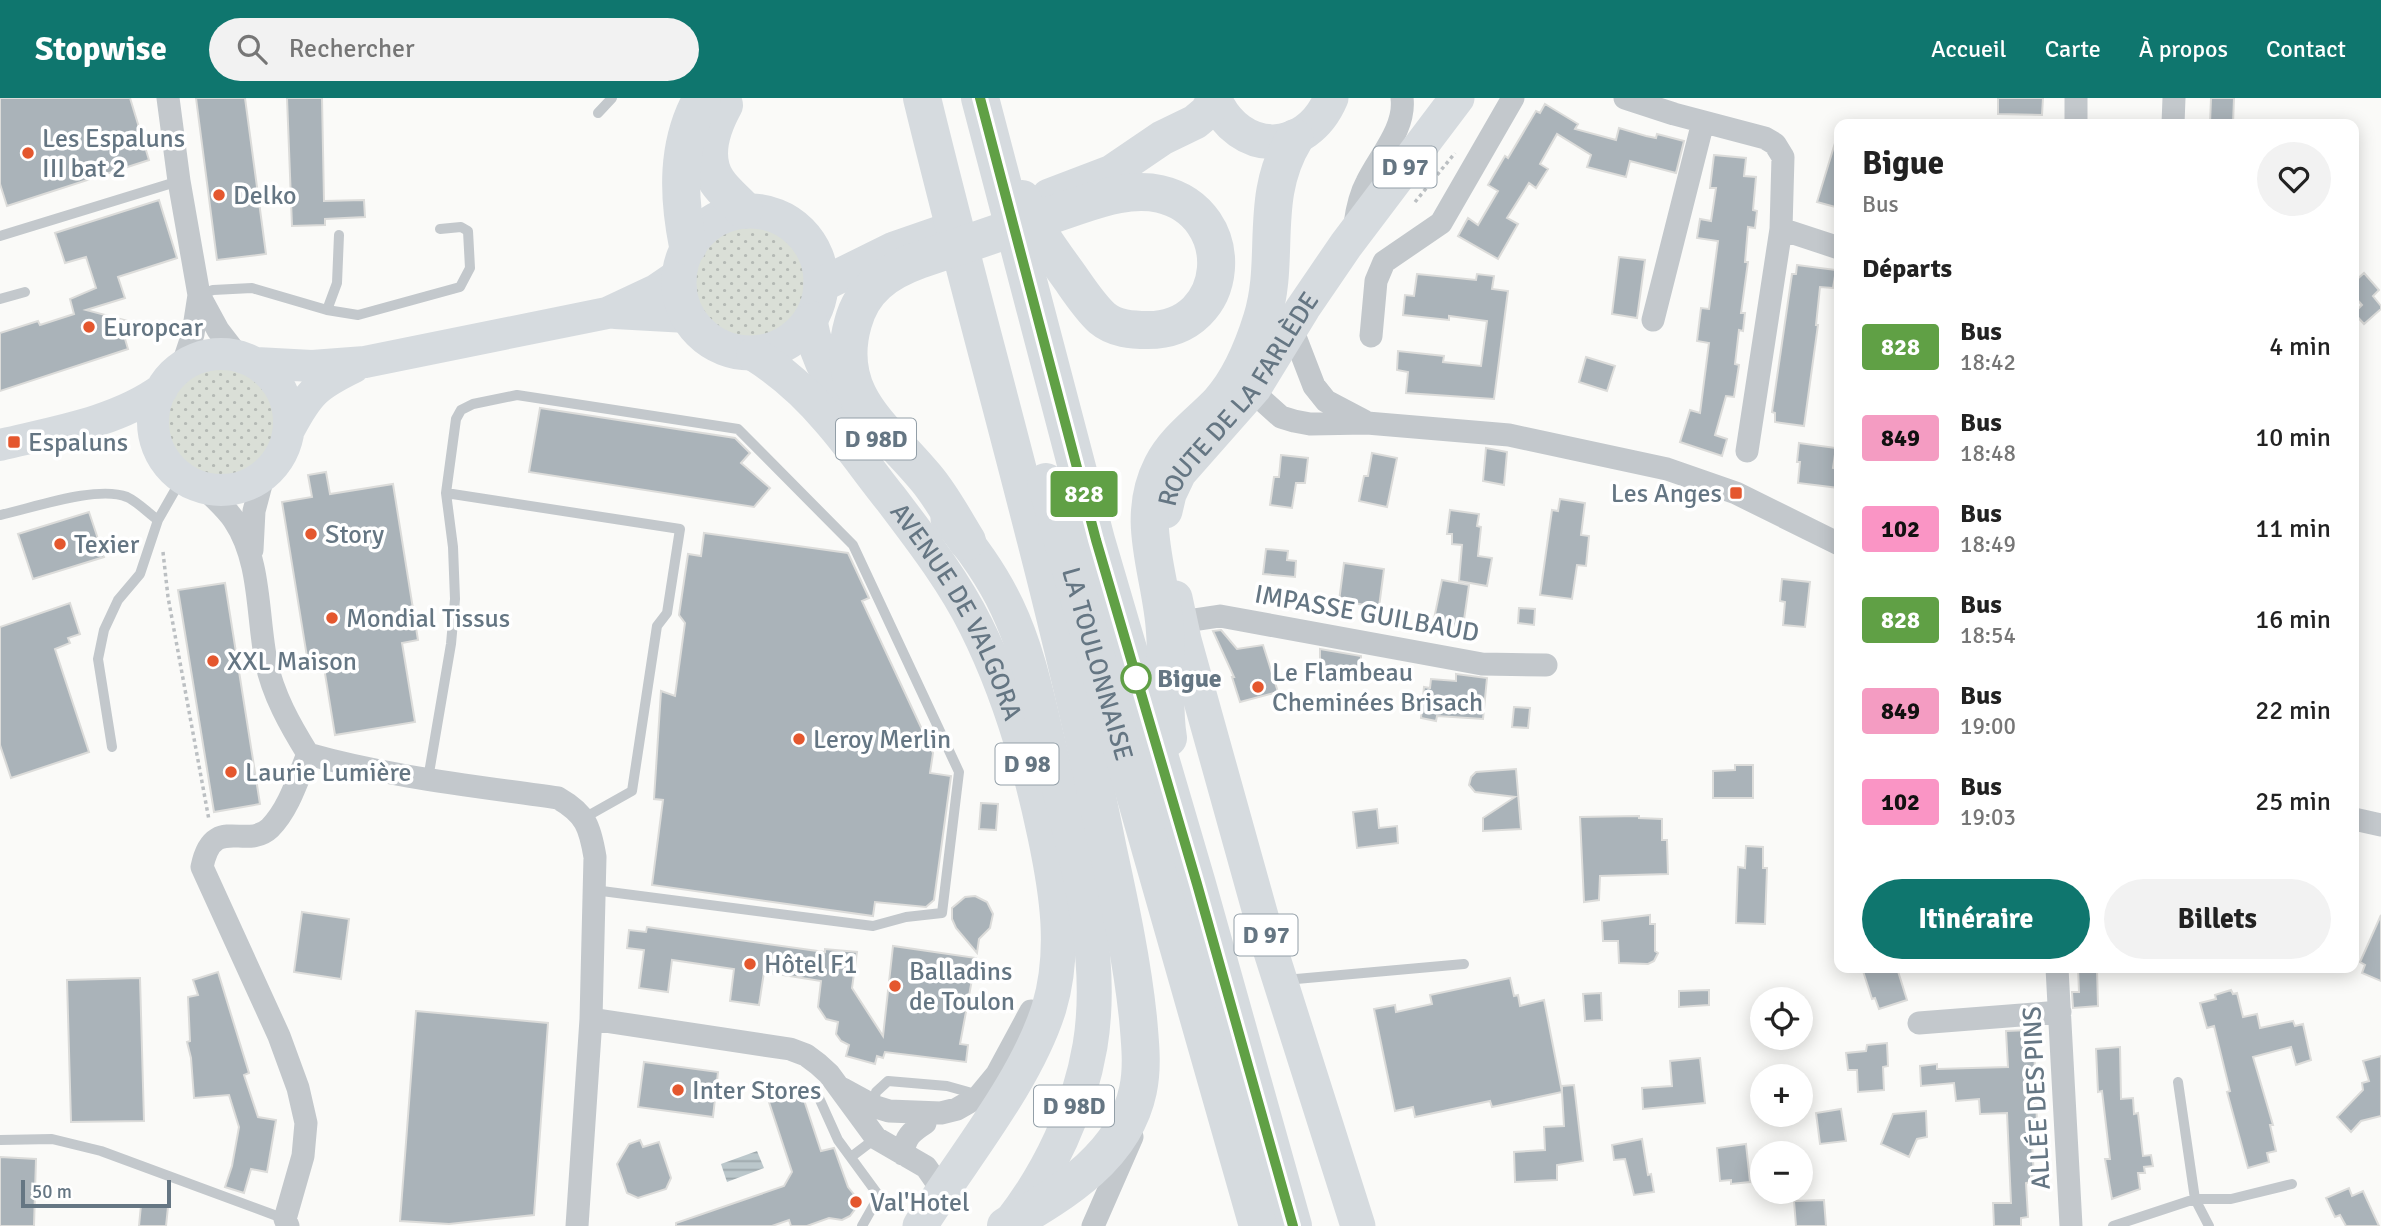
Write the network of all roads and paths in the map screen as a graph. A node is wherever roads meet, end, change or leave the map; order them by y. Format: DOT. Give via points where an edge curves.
graph roads {
  1 [pos="169,98"];
  2 [pos="612,98"];
  3 [pos="702,98"];
  4 [pos="728,98"];
  5 [pos="914,98"];
  6 [pos="922,98"];
  7 [pos="945,98"];
  8 [pos="1214,98"];
  9 [pos="1331,98"];
  10 [pos="1402,98"];
  11 [pos="1457,98"];
  12 [pos="1513,98"];
  13 [pos="1625,98"];
  14 [pos="2076,98"];
  15 [pos="2174,98"];
  16 [pos="1668,105"];
  17 [pos="983,109"];
  18 [pos="598,113"];
  19 [pos="2076,119"];
  20 [pos="2173,119"];
  21 [pos="1703,122"];
  22 [pos="1238,132"];
  23 [pos="1295,138"];
  24 [pos="933,145"];
  25 [pos="1142,153"];
  26 [pos="179,181"];
  27 [pos="1074,197"];
  28 [pos="744,210"];
  29 [pos="440,229"];
  30 [pos="1782,229"];
  31 [pos="339,235"];
  32 [pos="0,236"];
  33 [pos="1353,236"];
  34 [pos="811,245"];
  35 [pos="1834,246"];
  36 [pos="909,250"];
  37 [pos="683,260"];
  38 [pos="821,285"];
  39 [pos="26,292"];
  40 [pos="199,295"];
  41 [pos="0,299"];
  42 [pos="327,310"];
  43 [pos="607,313"];
  44 [pos="687,317"];
  45 [pos="1653,320"];
  46 [pos="810,321"];
  47 [pos="1292,330"];
  48 [pos="1371,336"];
  49 [pos="754,354"];
  50 [pos="247,359"];
  51 [pos="365,362"];
  52 [pos="172,378"];
  53 [pos="1252,391"];
  54 [pos="1367,423"];
  55 [pos="76,426"];
  56 [pos="290,428"];
  57 [pos="1009,438"];
  58 [pos="0,445"];
  59 [pos="158,448"];
  60 [pos="1747,451"];
  61 [pos="262,477"];
  62 [pos="193,483"];
  63 [pos="446,493"];
  64 [pos="0,515"];
  65 [pos="158,520"];
  66 [pos="967,541"];
  67 [pos="1834,542"];
  68 [pos="164,554"];
  69 [pos="252,564"];
  70 [pos="1180,622"];
  71 [pos="1546,665"];
  72 [pos="112,747"];
  73 [pos="308,754"];
  74 [pos="1091,766"];
  75 [pos="428,779"];
  76 [pos="584,818"];
  77 [pos="2359,820"];
  78 [pos="2381,825"];
  79 [pos="205,853"];
  80 [pos="1052,872"];
  81 [pos="1197,884"];
  82 [pos="594,890"];
  83 [pos="1464,964"];
  84 [pos="2057,973"];
  85 [pos="1279,980"];
  86 [pos="2060,1012"];
  87 [pos="591,1019"];
  88 [pos="1919,1023"];
  89 [pos="2178,1082"];
  90 [pos="826,1087"];
  91 [pos="979,1095"];
  92 [pos="924,1114"];
  93 [pos="872,1123"];
  94 [pos="0,1140"];
  95 [pos="903,1154"];
  96 [pos="851,1157"];
  97 [pos="2292,1184"];
  98 [pos="942,1190"];
  99 [pos="2196,1199"];
  100 [pos="286,1223"];
  101 [pos="577,1226"];
  102 [pos="862,1226"];
  103 [pos="920,1226"];
  104 [pos="1007,1226"];
  105 [pos="1093,1226"];
  106 [pos="1231,1226"];
  107 [pos="1258,1226"];
  108 [pos="1293,1226"];
  109 [pos="1358,1226"];
  110 [pos="2071,1226"];
  111 [pos="2113,1226"];
  112 [pos="2209,1226"];
  1 -- 26 [label="street"];
  2 -- 18 [label="lane"];
  3 -- 37 [label="highway" via="682,155"];
  4 -- 28 [label="highway" via="713,128 709,155 718,181"];
  5 -- 24 [label="highway"];
  6 -- 24 [label="highway"];
  7 -- 107 [label="highway, LA TOULONNAISE" via="1033,435"];
  8 -- 22 [label="main road" via="1223,117"];
  8 -- 25 [label="main road" via="1195,122"];
  9 -- 23 [label="main road" via="1311,128"];
  10 -- 33 [label="street" via="1401,119 1360,199"];
  11 -- 33 [label="main road, ROUTE DE LA FARLÈDE / D 97"];
  12 -- 48 [label="street" via="1441,223 1384,262 1376,281"];
  13 -- 16 [label="street"];
  14 -- 19 [label="street"];
  15 -- 20 [label="street"];
  16 -- 21 [label="street"];
  17 -- 27 [label="highway" via="1035,226 1103,319 1127,329 1165,328 1190,317 1203,304 1215,277 1217,257 1206,226 1189,208 1170,197 1147,192"];
  17 -- 81 [label="highway, LA TOULONNAISE" via="1096,540"];
  21 -- 30 [label="street" via="1775,144 1783,157"];
  21 -- 45 [label="street"];
  22 -- 23 [label="main road" via="1256,140"];
  22 -- 25 [label="main road"];
  23 -- 81 [label="highway" via="1280,169 1274,199 1269,287 1255,341 1228,391 1163,465 1149,511 1166,634 1167,731"];
  24 -- 57 [label="highway"];
  25 -- 27 [label="main road"];
  26 -- 32 [label="lane"];
  26 -- 40 [label="street"];
  27 -- 36 [label="highway"];
  28 -- 34 [label="main road" via="783,218"];
  28 -- 37 [label="main road" via="712,221 698,232"];
  29 -- 42 [label="lane" via="468,231 470,268 460,287 358,315"];
  30 -- 35 [label="street"];
  30 -- 60 [label="street"];
  31 -- 42 [label="lane" via="337,283"];
  33 -- 47 [label="main road, ROUTE DE LA FARLÈDE / D 97"];
  34 -- 36 [label="main road"];
  34 -- 38 [label="main road"];
  36 -- 38 [label="main road"];
  36 -- 66 [label="highway" via="865,295 854,320 847,362 854,388 868,412 928,480"];
  37 -- 43 [label="main road" via="656,290"];
  37 -- 44 [label="main road" via="680,296"];
  38 -- 46 [label="main road"];
  39 -- 41 [label="lane"];
  40 -- 42 [label="lane" via="252,288"];
  40 -- 50 [label="street" via="218,330"];
  40 -- 52 [label="street" via="193,334"];
  43 -- 44 [label="main road"];
  43 -- 51 [label="main road"];
  44 -- 49 [label="main road" via="696,330 722,348"];
  46 -- 49 [label="main road" via="786,344"];
  46 -- 66 [label="main road, D 98D" via="822,364 842,399"];
  47 -- 53 [label="main road, ROUTE DE LA FARLÈDE / D 97"];
  47 -- 54 [label="street" via="1314,386 1326,401"];
  49 -- 80 [label="main road, AVENUE DE VALGORA / D 98" via="787,377 829,420 954,587 1008,699 1038,802"];
  50 -- 51 [label="main road" via="312,366"];
  50 -- 52 [label="main road" via="209,355"];
  50 -- 56 [label="main road" via="271,375 282,391"];
  51 -- 56 [label="main road" via="312,391"];
  52 -- 55 [label="main road" via="132,407"];
  52 -- 59 [label="main road" via="156,403"];
  53 -- 54 [label="street" via="1293,421"];
  53 -- 70 [label="main road, ROUTE DE LA FARLÈDE / D 97" via="1187,463 1169,494 1165,521"];
  54 -- 67 [label="street" via="1509,435 1667,469 1736,493"];
  55 -- 58 [label="main road"];
  55 -- 59 [label="main road" via="117,430"];
  56 -- 61 [label="main road" via="276,463"];
  57 -- 74 [label="highway"];
  57 -- 106 [label="highway"];
  59 -- 62 [label="main road" via="168,465"];
  61 -- 62 [label="main road" via="224,491"];
  61 -- 69 [label="street" via="254,511"];
  62 -- 65 [label="lane"];
  62 -- 69 [label="street" via="233,518"];
  63 -- 75 [label="lane" via="455,599 452,645"];
  63 -- 76 [label="lane" via="680,529 667,613 657,626 632,791"];
  63 -- 82 [label="lane" via="456,419 473,404 517,395 738,429 853,545 959,772 942,913 873,926"];
  64 -- 65 [label="lane" via="113,492 131,498"];
  65 -- 72 [label="lane" via="140,573 118,600 104,630 98,659"];
  66 -- 104 [label="main road, D 98D" via="1007,607 1027,659 1076,861 1094,971 1090,1045 1074,1108 1041,1179"];
  68 -- 79 [label="path" via="211,830 203,846"];
  69 -- 73 [label="street" via="275,692"];
  70 -- 71 [label="street, IMPASSE GUILBAUD" via="1220,616 1482,664"];
  70 -- 85 [label="main road, ROUTE DE LA FARLÈDE / D 97"];
  73 -- 75 [label="street"];
  73 -- 79 [label="street" via="282,813 268,831 219,837"];
  74 -- 104 [label="highway" via="1136,1000 1141,1066 1137,1094 1116,1140 1089,1170"];
  74 -- 105 [label="street" via="1140,949 1151,1040 1143,1109"];
  75 -- 76 [label="street" via="558,799"];
  76 -- 82 [label="street" via="596,857"];
  77 -- 78 [label="street"];
  79 -- 100 [label="street" via="202,867 279,1036 301,1099 306,1123 303,1156"];
  80 -- 91 [label="street" via="1050,927 1038,996 1011,1051"];
  80 -- 98 [label="main road, AVENUE DE VALGORA / D 98" via="1058,950 1048,1010 1012,1084"];
  81 -- 108 [label="highway, LA TOULONNAISE"];
  82 -- 87 [label="street"];
  83 -- 85 [label="lane"];
  84 -- 86 [label="street, ALLÉE DES PINS"];
  85 -- 109 [label="main road, ROUTE DE LA FARLÈDE / D 97"];
  86 -- 88 [label="street"];
  86 -- 110 [label="street, ALLÉE DES PINS"];
  87 -- 90 [label="street" via="790,1049 818,1064"];
  87 -- 101 [label="street"];
  89 -- 99 [label="lane"];
  90 -- 93 [label="street"];
  90 -- 96 [label="lane" via="838,1140"];
  91 -- 92 [label="street" via="957,1109"];
  91 -- 93 [label="lane" via="947,1086 888,1081 876,1092"];
  92 -- 93 [label="street" via="889,1111"];
  92 -- 95 [label="street" via="925,1123 905,1140"];
  93 -- 95 [label="street"];
  93 -- 96 [label="lane"];
  94 -- 100 [label="lane" via="52,1139 101,1151"];
  95 -- 98 [label="street" via="926,1167"];
  96 -- 102 [label="lane" via="879,1196"];
  97 -- 99 [label="lane" via="2231,1199"];
  98 -- 103 [label="main road, AVENUE DE VALGORA / D 98"];
  99 -- 111 [label="lane"];
  99 -- 112 [label="lane"];
}
